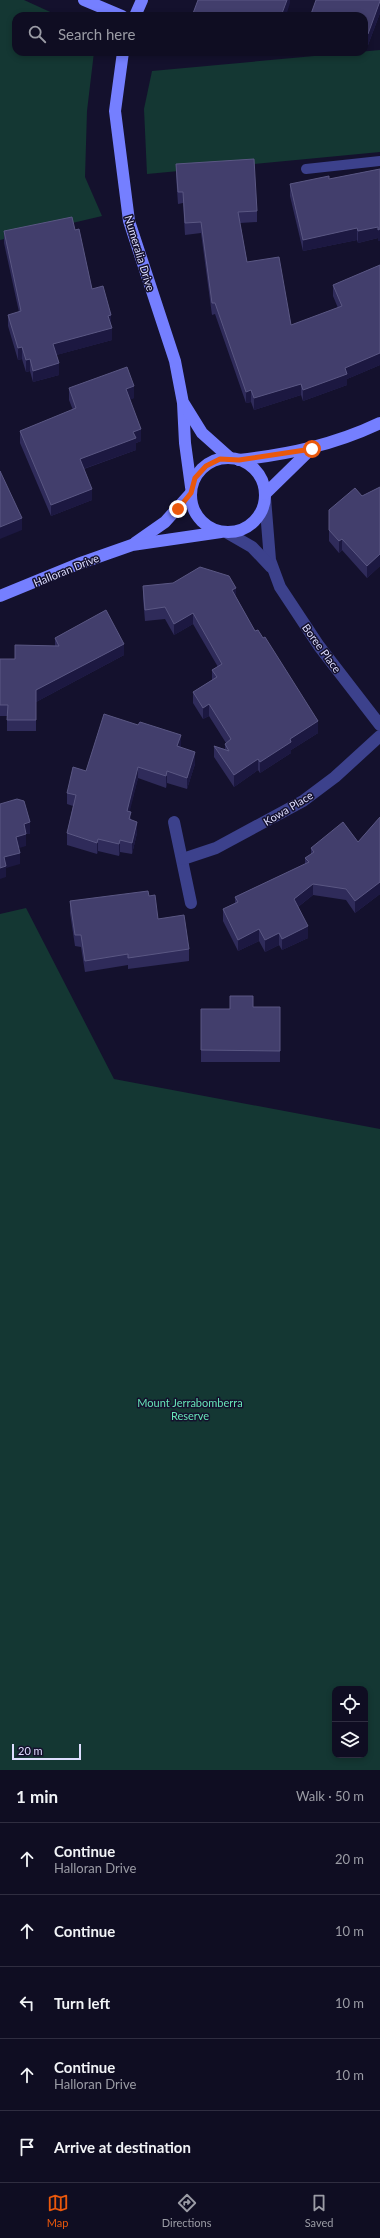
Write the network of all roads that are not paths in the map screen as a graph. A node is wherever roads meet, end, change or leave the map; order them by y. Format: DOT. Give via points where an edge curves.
graph roads {
  1 [pos="84,0"];
  2 [pos="142,0"];
  3 [pos="112,12"];
  4 [pos="137,12"];
  5 [pos="122,56"];
  6 [pos="380,161"];
  7 [pos="306,169"];
  8 [pos="183,403"];
  9 [pos="380,423"];
  10 [pos="312,449"];
  11 [pos="234,459"];
  12 [pos="191,490"];
  13 [pos="265,496"];
  14 [pos="224,532"];
  15 [pos="132,545"];
  16 [pos="271,567"];
  17 [pos="0,596"];
  18 [pos="380,725"];
  19 [pos="380,736"];
  20 [pos="174,822"];
  21 [pos="183,859"];
  22 [pos="191,903"];
  1 -- 3 [label="street"];
  2 -- 4 [label="street"];
  5 -- 8 [label="street, Numeralia Drive" via="115,111 128,221 169,340"];
  6 -- 7 [label="lane"];
  8 -- 11 [label="street, Numeralia Drive" via="202,433"];
  8 -- 12 [label="street, Numeralia Drive"];
  9 -- 10 [label="street" via="350,437"];
  10 -- 11 [label="street"];
  10 -- 13 [label="street" via="297,461"];
  11 -- 12 [label="street" via="215,461 206,466 195,478"];
  11 -- 13 [label="street" via="250,466 259,476"];
  12 -- 14 [label="street" via="192,507 199,519 209,527"];
  12 -- 15 [label="street, Halloran Drive" via="165,522"];
  13 -- 14 [label="street" via="262,510 255,521 239,531"];
  13 -- 16 [label="street, Boree Place"];
  14 -- 15 [label="street, Halloran Drive"];
  14 -- 16 [label="street, Boree Place" via="252,547"];
  15 -- 17 [label="street, Halloran Drive"];
  16 -- 18 [label="street, Boree Place" via="293,609"];
  19 -- 21 [label="street, Kowa Place" via="335,777 303,801 216,848"];
  20 -- 21 [label="street"];
  21 -- 22 [label="street"];
}
